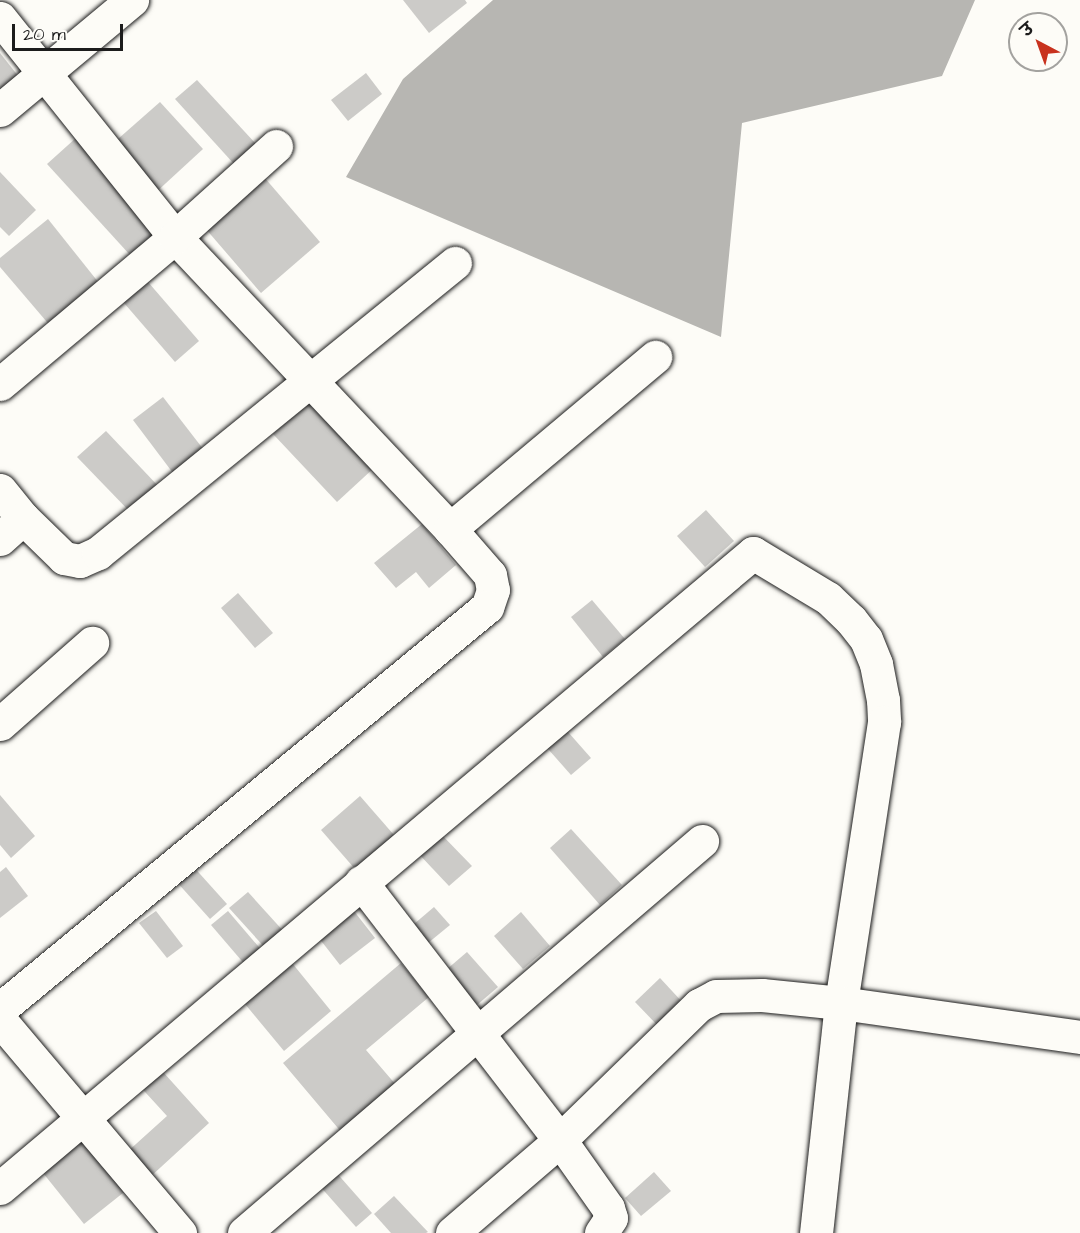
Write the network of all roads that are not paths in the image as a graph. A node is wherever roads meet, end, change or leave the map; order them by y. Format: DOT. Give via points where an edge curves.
graph roads {
  1 [pos="132,0"];
  2 [pos="0,18"];
  3 [pos="45,72"];
  4 [pos="0,110"];
  5 [pos="276,146"];
  6 [pos="175,237"];
  7 [pos="455,263"];
  8 [pos="655,357"];
  9 [pos="309,381"];
  10 [pos="0,384"];
  11 [pos="0,490"];
  12 [pos="11,529"];
  13 [pos="450,529"];
  14 [pos="92,643"];
  15 [pos="0,724"];
  16 [pos="702,841"];
  17 [pos="361,882"];
  18 [pos="841,1003"];
  19 [pos="0,1009"];
  20 [pos="0,1020"];
  21 [pos="477,1035"];
  22 [pos="1080,1037"];
  23 [pos="82,1116"];
  24 [pos="560,1140"];
  25 [pos="0,1188"];
  26 [pos="180,1233"];
  27 [pos="244,1233"];
  28 [pos="452,1233"];
  29 [pos="601,1233"];
  30 [pos="816,1233"];
  1 -- 3 [label="street"];
  2 -- 3 [label="street"];
  3 -- 4 [label="street"];
  3 -- 6 [label="street"];
  5 -- 6 [label="street"];
  6 -- 9 [label="street"];
  6 -- 10 [label="street"];
  7 -- 9 [label="street"];
  8 -- 13 [label="street"];
  9 -- 12 [label="street" via="98,553 80,561 64,558"];
  9 -- 13 [label="street"];
  11 -- 12 [label="street"];
  13 -- 19 [label="street" via="490,575 493,590 487,608"];
  14 -- 15 [label="street"];
  16 -- 21 [label="street"];
  17 -- 18 [label="street" via="753,553 828,598 866,639 880,677 884,722"];
  17 -- 21 [label="street"];
  17 -- 23 [label="street"];
  18 -- 22 [label="street"];
  18 -- 24 [label="street" via="762,994 716,996 699,1005"];
  18 -- 30 [label="street"];
  20 -- 23 [label="street"];
  21 -- 24 [label="street"];
  21 -- 27 [label="street"];
  23 -- 25 [label="street"];
  23 -- 26 [label="street"];
  24 -- 28 [label="street"];
  24 -- 29 [label="street" via="608,1208 611,1218"];
}
